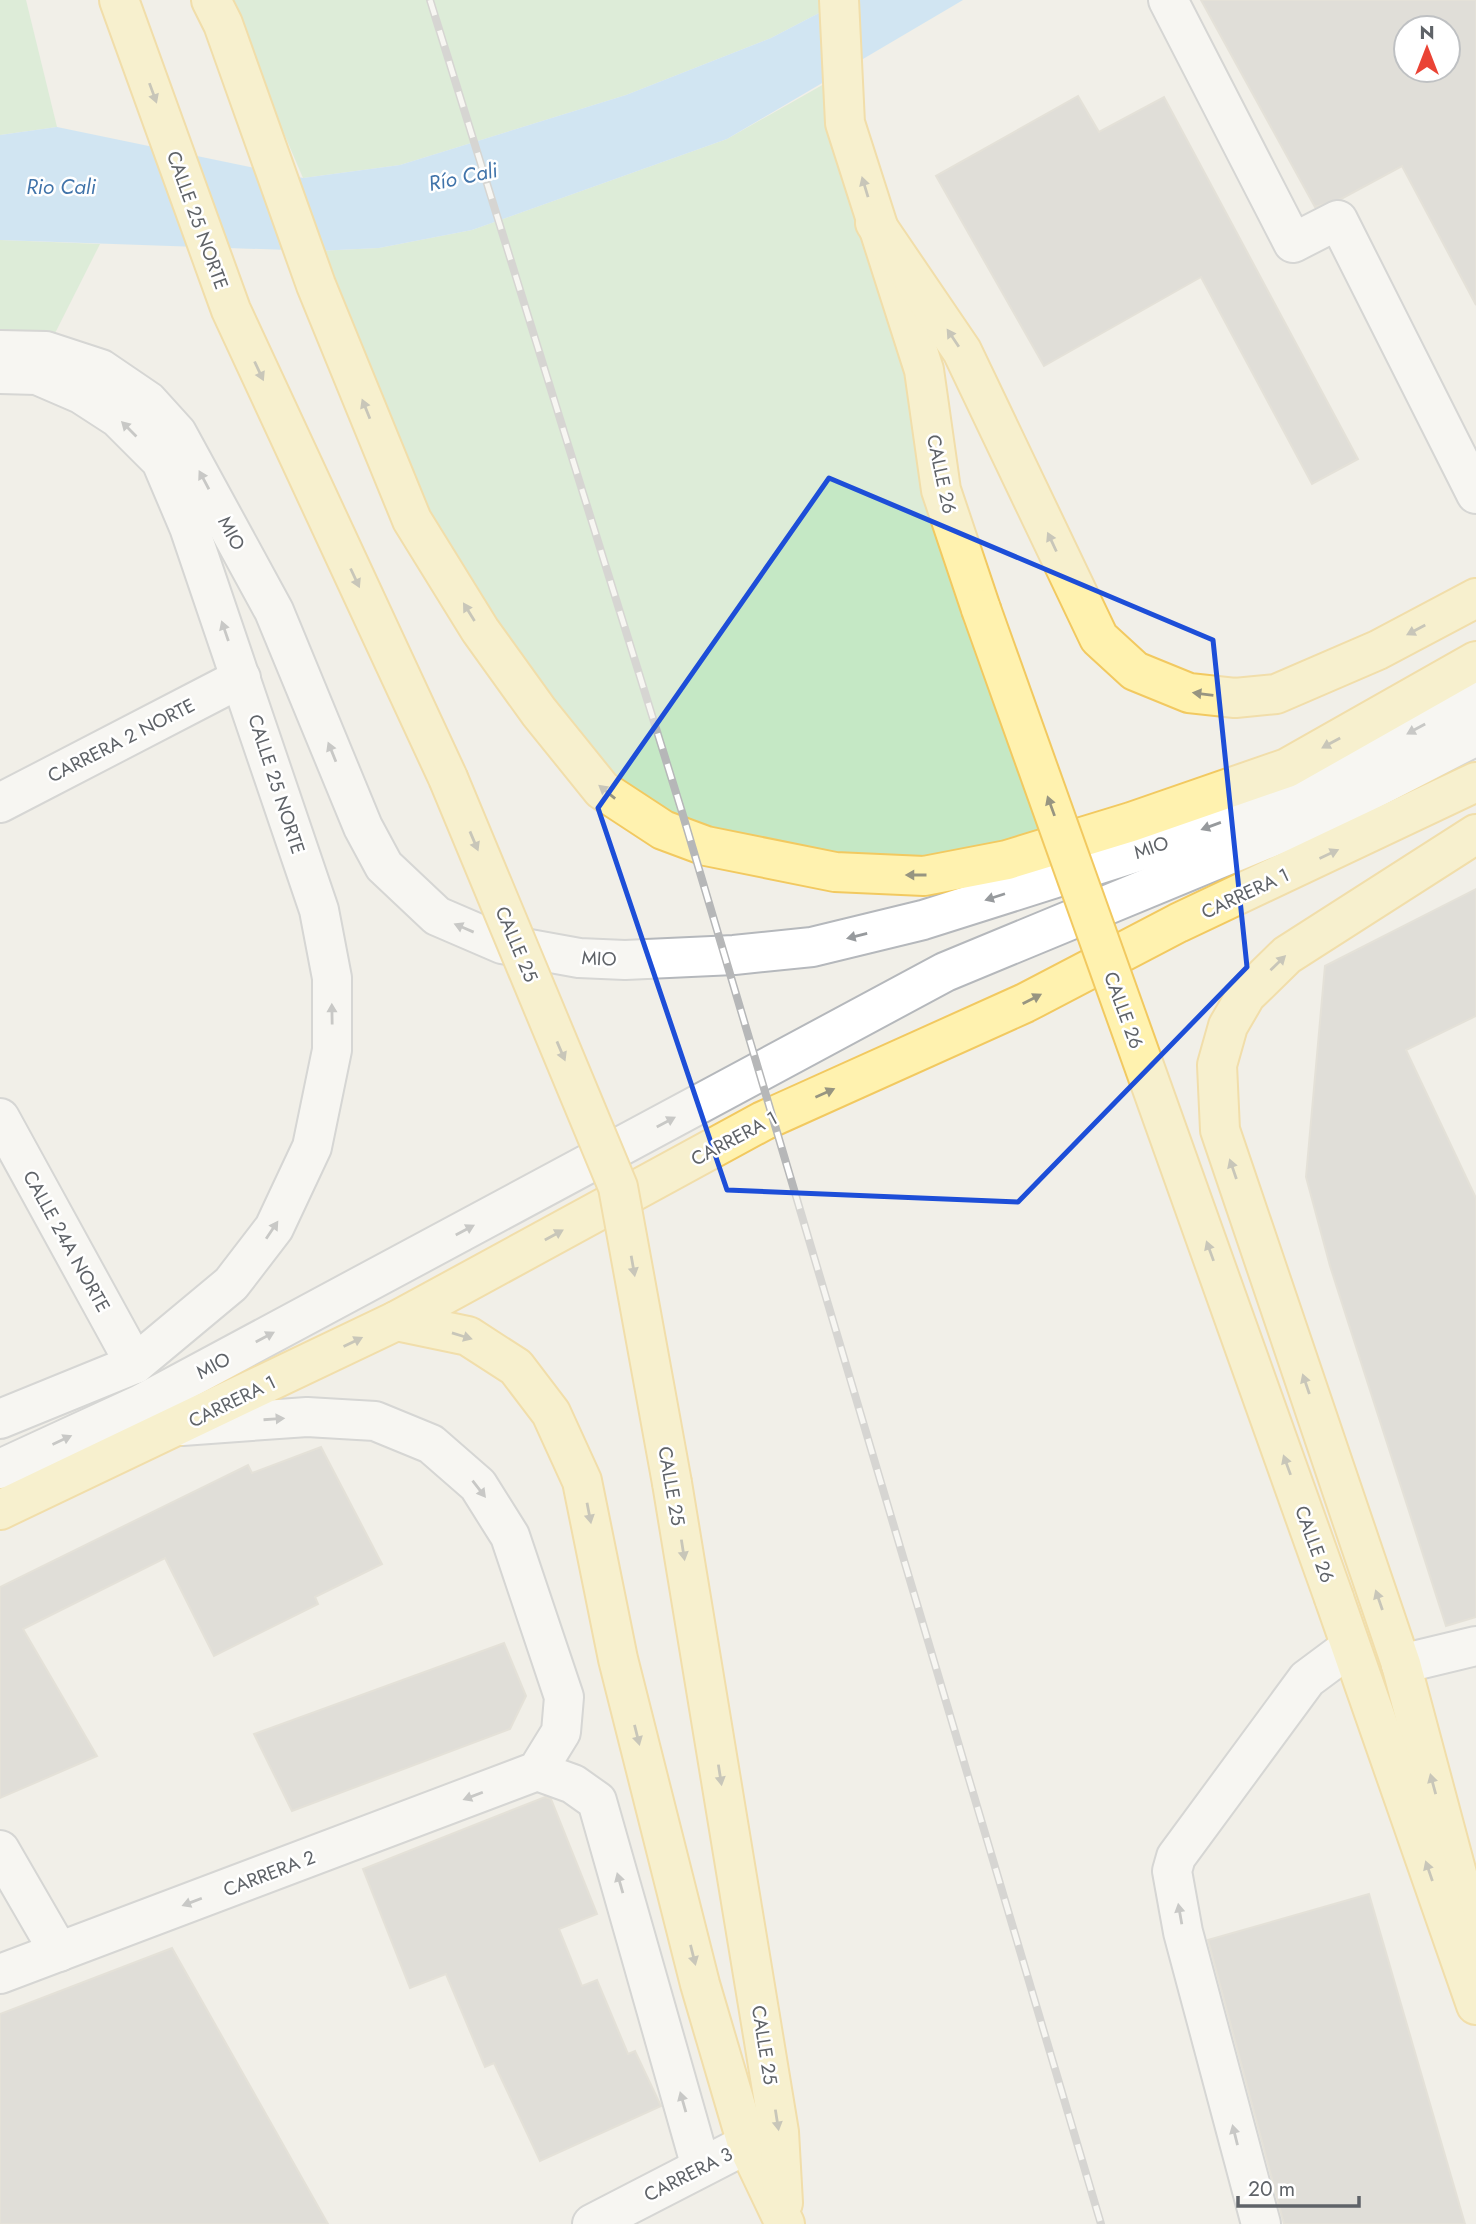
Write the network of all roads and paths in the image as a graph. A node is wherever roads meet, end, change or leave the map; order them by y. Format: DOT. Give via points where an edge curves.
graph roads {
  1 [pos="839,0"];
  2 [pos="1168,0"];
  3 [pos="129,9"];
  4 [pos="217,12"];
  5 [pos="875,223"];
  6 [pos="0,350"];
  7 [pos="0,374"];
  8 [pos="1476,495"];
  9 [pos="1476,598"];
  10 [pos="1476,661"];
  11 [pos="241,678"];
  12 [pos="1476,696"];
  13 [pos="1476,736"];
  14 [pos="448,778"];
  15 [pos="1476,782"];
  16 [pos="0,803"];
  17 [pos="1476,834"];
  18 [pos="0,1118"];
  19 [pos="396,1321"];
  20 [pos="135,1364"];
  21 [pos="0,1419"];
  22 [pos="182,1426"];
  23 [pos="0,1469"];
  24 [pos="0,1510"];
  25 [pos="1476,1646"];
  26 [pos="1350,1647"];
  27 [pos="1401,1664"];
  28 [pos="537,1772"];
  29 [pos="0,1850"];
  30 [pos="1476,1945"];
  31 [pos="59,1952"];
  32 [pos="0,1974"];
  33 [pos="1476,2005"];
  34 [pos="747,2144"];
  35 [pos="701,2167"];
  36 [pos="592,2224"];
  37 [pos="785,2224"];
  38 [pos="1261,2224"];
  5 -- 1 [label="main road, CALLE 26, one-way" via="845,123"];
  2 -- 8 [label="street" via="1293,243 1338,220"];
  3 -- 14 [label="main road, CALLE 25 NORTE, one-way" via="230,310"];
  10 -- 4 [label="main road, one-way" via="1287,768 1007,860 924,876 835,872 706,846 663,830 602,790 480,630 412,520 316,285"];
  9 -- 5 [label="main road, one-way" via="1378,650 1276,694 1235,698 1189,693 1135,671 1099,638 962,351"];
  26 -- 5 [label="main road, CALLE 26, one-way, bridge" via="941,490 924,370"];
  12 -- 6 [label="street, MIO, one-way" via="1301,794 923,920 812,947 734,955 579,958 502,944 437,916 384,866 363,827 274,611 177,433 148,401 101,369 46,351"];
  11 -- 7 [label="street, CALLE 25 NORTE, one-way" via="161,461 118,418 81,394 37,375"];
  11 -- 16 [label="street, CARRERA 2 NORTE"];
  20 -- 11 [label="street, CALLE 25 NORTE, one-way" via="231,1284 274,1228 307,1158 332,1050 332,978 319,910"];
  23 -- 13 [label="street, MIO, one-way" via="141,1404 944,972 1315,819"];
  14 -- 37 [label="main road, CALLE 25, one-way, bridge" via="618,1187 672,1483 779,2133"];
  19 -- 15 [label="main road, CARRERA 1, one-way" via="763,1121 1025,1003 1178,923"];
  27 -- 17 [label="main road, one-way" via="1220,1130 1217,1065 1228,1026 1246,995 1287,955"];
  18 -- 20 [label="street, CALLE 24A NORTE"];
  22 -- 19 [label="main road, CARRERA 1, one-way"];
  19 -- 34 [label="main road, one-way" via="468,1336 516,1367 551,1413 582,1481 621,1673 700,1984"];
  20 -- 21 [label="street"];
  22 -- 24 [label="main road, CARRERA 1"];
  22 -- 28 [label="street, one-way" via="307,1417 376,1421 431,1444 478,1485 510,1536 564,1697 561,1732"];
  25 -- 27 [label="street"];
  33 -- 26 [label="main road, CALLE 26, one-way"];
  38 -- 26 [label="street, one-way" via="1183,1932 1172,1871 1177,1857 1307,1679"];
  30 -- 27 [label="main road, one-way"];
  28 -- 31 [label="street, CARRERA 2, one-way"];
  35 -- 28 [label="street, one-way" via="597,1801 573,1784"];
  29 -- 31 [label="street"];
  31 -- 32 [label="street, CARRERA 2"];
  34 -- 35 [label="street, CARRERA 3"];
  34 -- 37 [label="main road"];
  35 -- 36 [label="street, CARRERA 3"];
}
